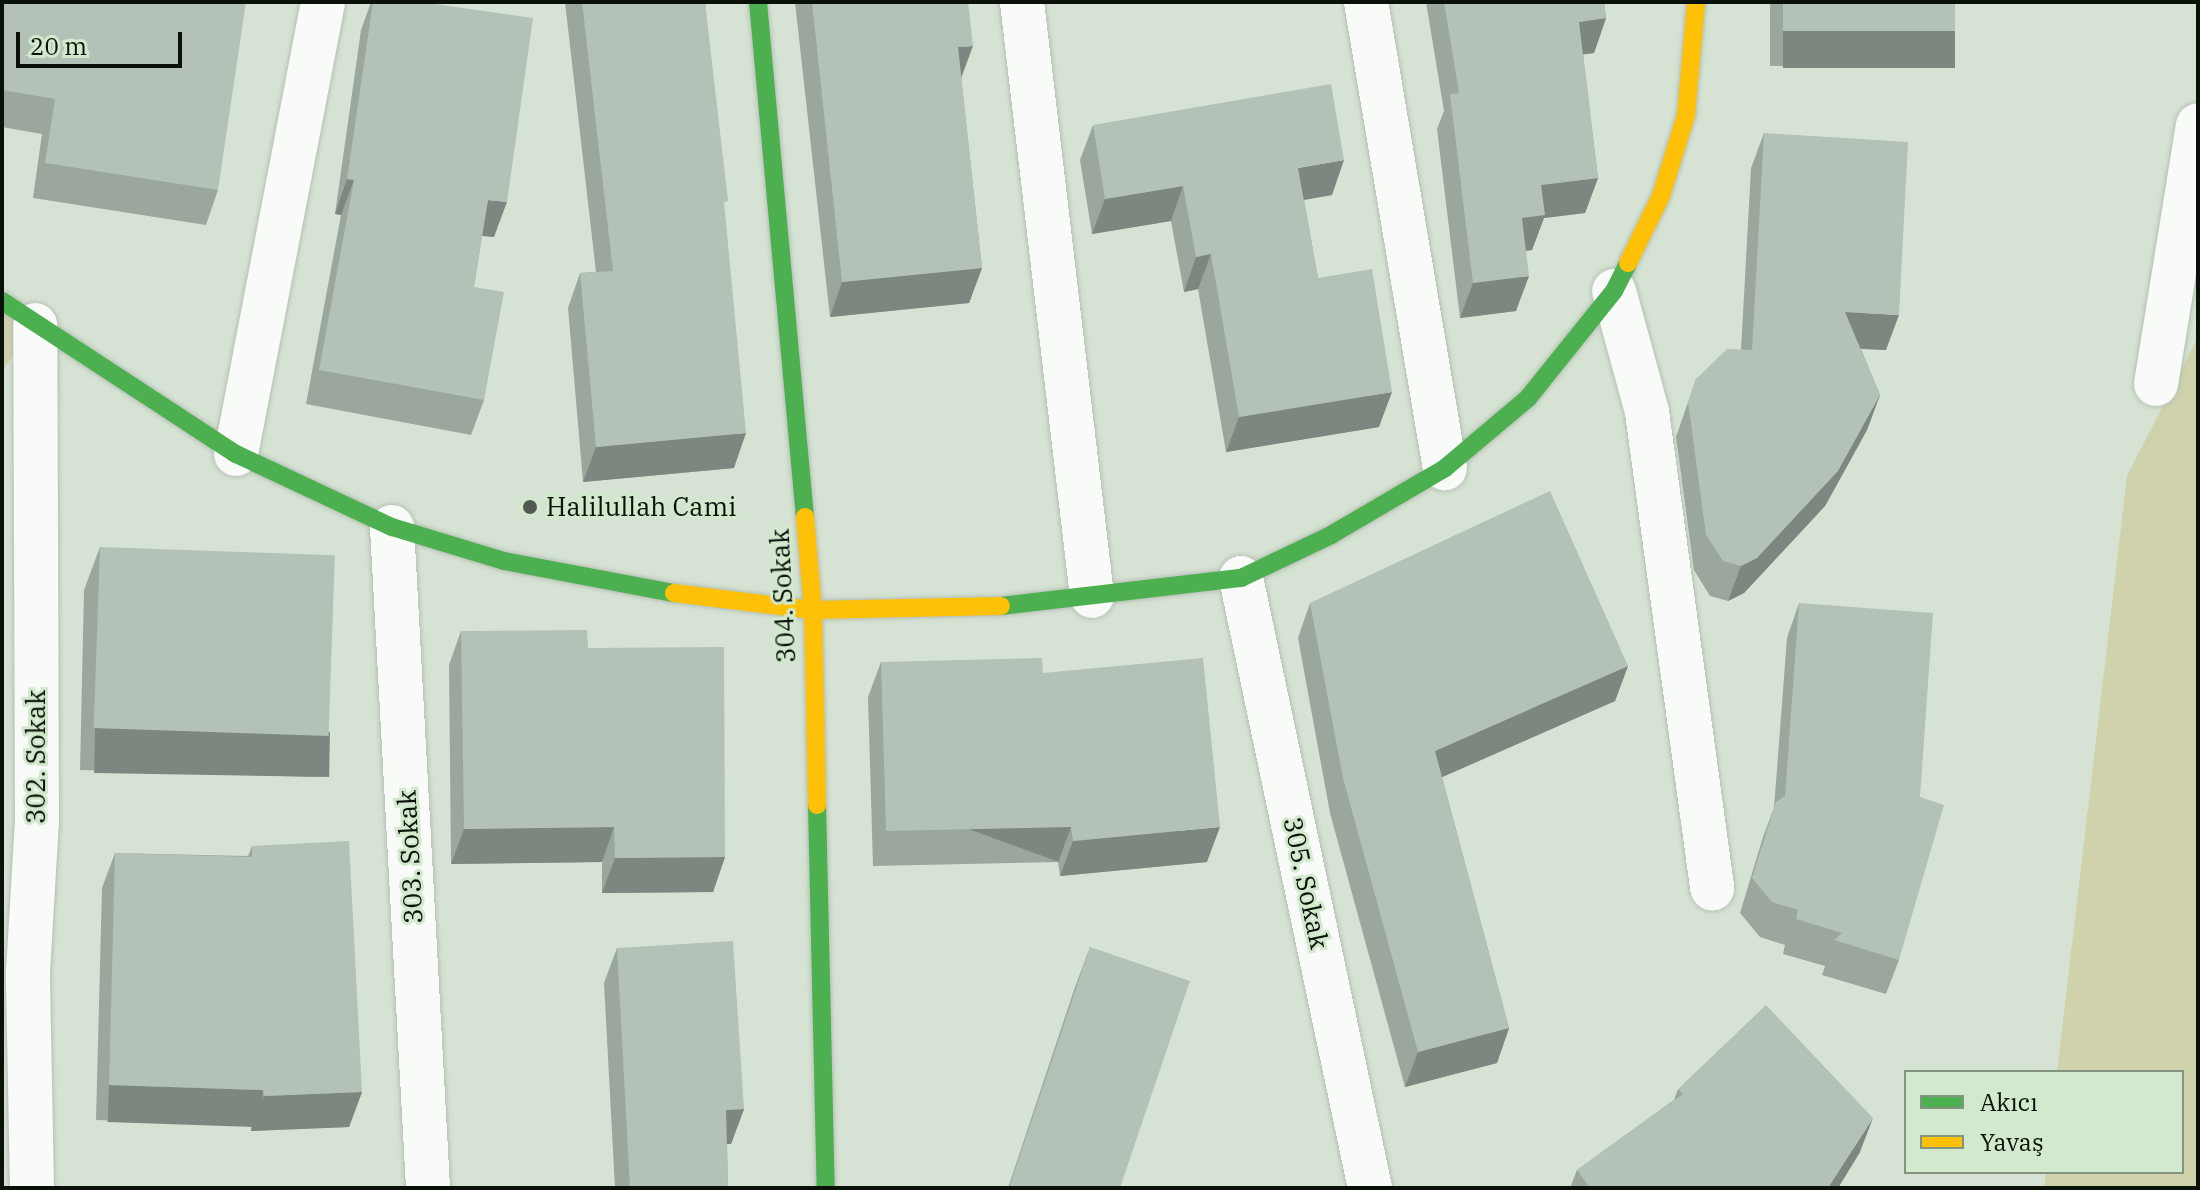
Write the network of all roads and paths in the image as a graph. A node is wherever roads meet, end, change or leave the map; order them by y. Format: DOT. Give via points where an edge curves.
graph roads {
  1 [pos="323,2"];
  2 [pos="758,2"];
  3 [pos="1022,2"];
  4 [pos="1366,2"];
  5 [pos="1696,2"];
  6 [pos="2198,125"];
  7 [pos="1614,291"];
  8 [pos="19,313"];
  9 [pos="2156,384"];
  10 [pos="236,454"];
  11 [pos="1445,468"];
  12 [pos="392,527"];
  13 [pos="1241,578"];
  14 [pos="1092,596"];
  15 [pos="813,610"];
  16 [pos="20,822"];
  17 [pos="1712,889"];
  18 [pos="32,1188"];
  19 [pos="428,1188"];
  20 [pos="826,1188"];
  21 [pos="1370,1188"];
  1 -- 10 [label="street"];
  2 -- 15 [label="street, 304. Sokak"];
  3 -- 14 [label="street"];
  4 -- 11 [label="street"];
  5 -- 7 [label="street" via="1686,115 1661,196"];
  6 -- 9 [label="street"];
  7 -- 11 [label="street" via="1528,398"];
  7 -- 17 [label="street" via="1647,412"];
  8 -- 10 [label="street"];
  8 -- 16 [label="street, 302. Sokak"];
  10 -- 12 [label="street"];
  11 -- 13 [label="street" via="1331,535"];
  12 -- 15 [label="street" via="504,561 630,588"];
  12 -- 19 [label="street, 303. Sokak"];
  13 -- 14 [label="street"];
  13 -- 21 [label="street, 305. Sokak"];
  14 -- 15 [label="street" via="1026,605"];
  15 -- 20 [label="street, 304. Sokak"];
  16 -- 18 [label="street, 302. Sokak"];
}
